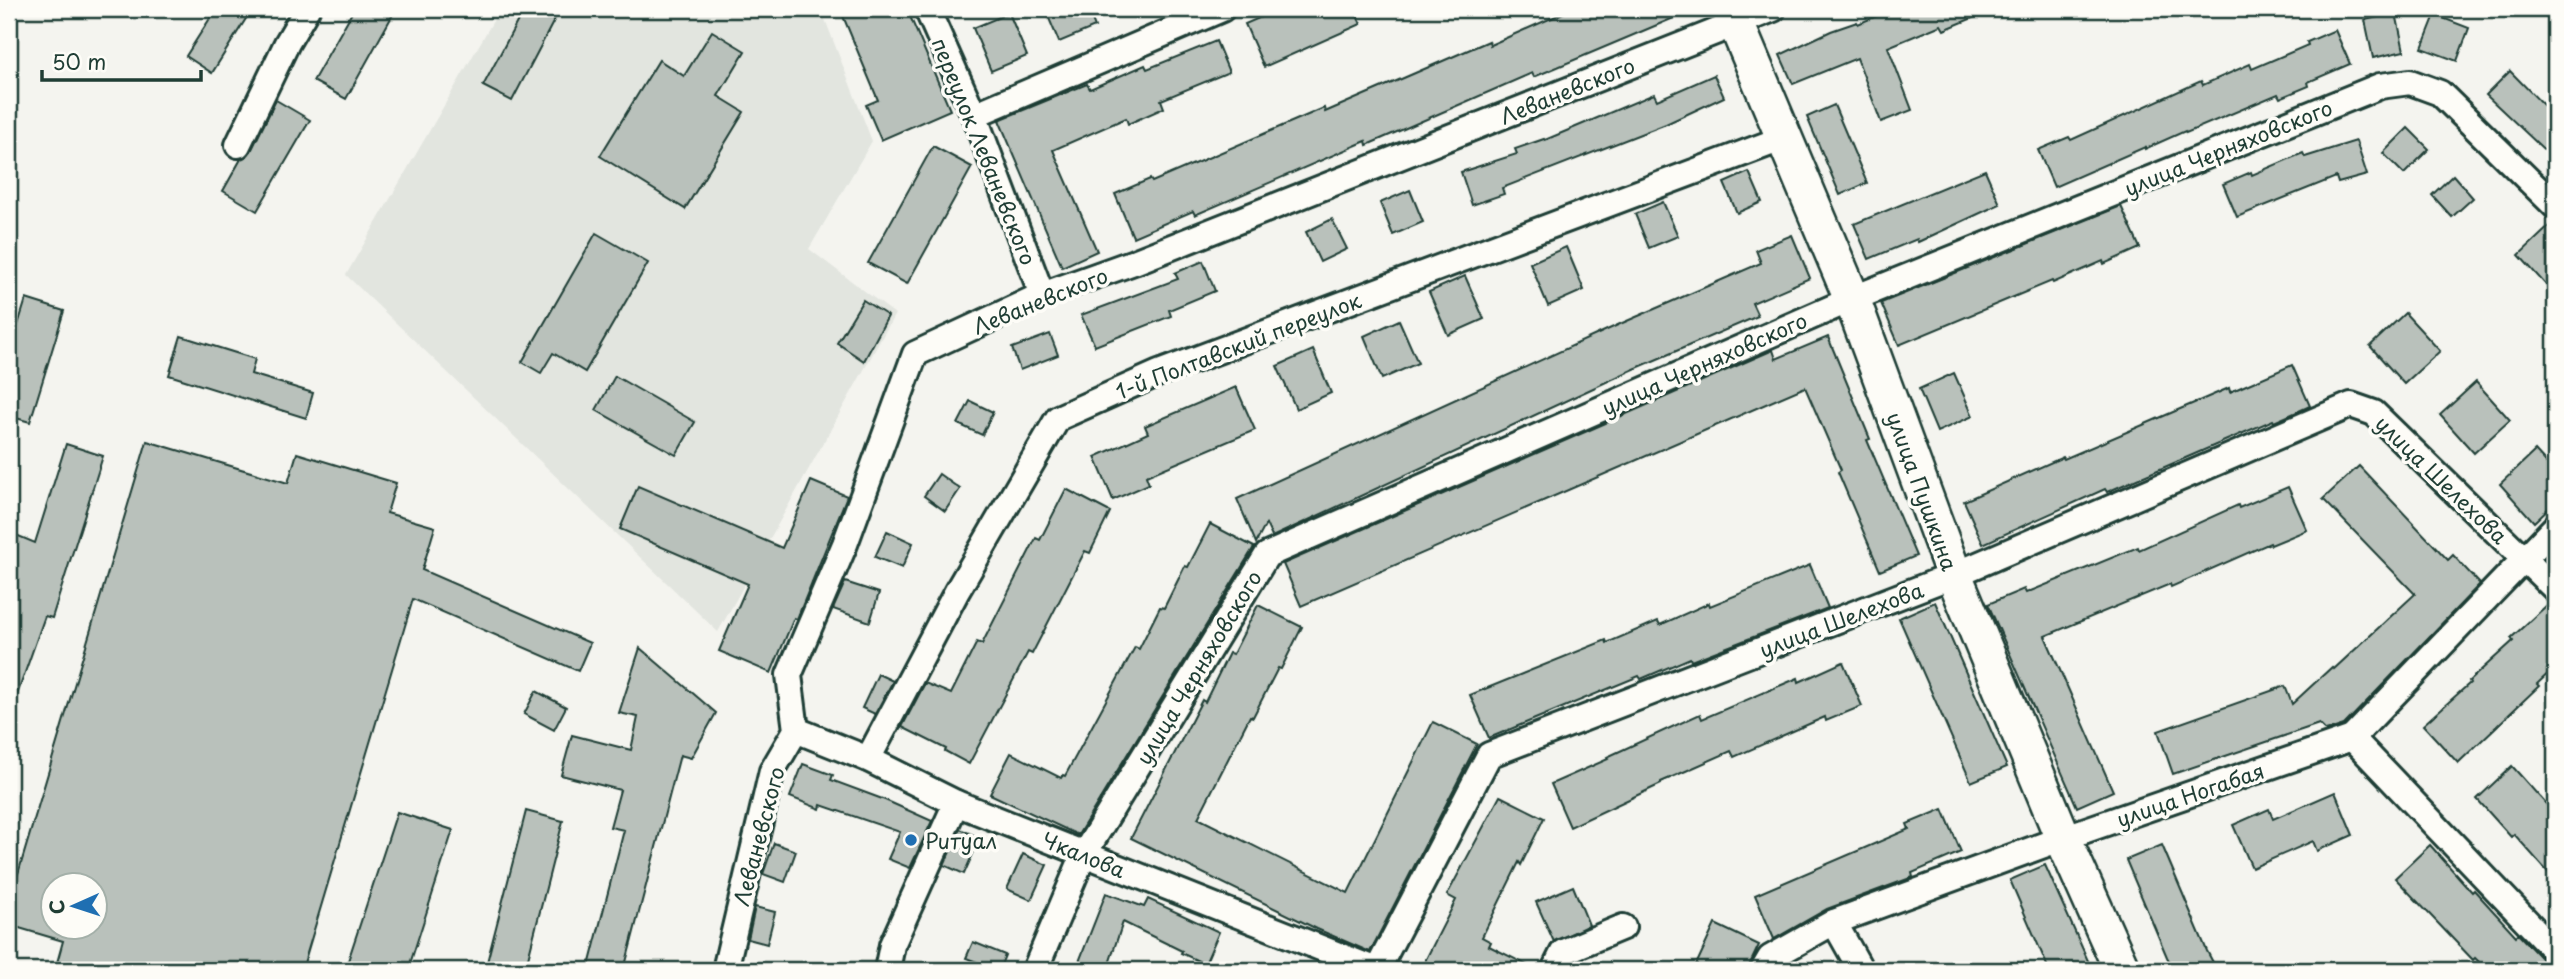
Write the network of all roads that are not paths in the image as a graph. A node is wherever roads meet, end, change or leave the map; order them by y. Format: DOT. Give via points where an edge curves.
graph roads {
  1 [pos="307,9"];
  2 [pos="927,9"];
  3 [pos="1222,9"];
  4 [pos="1773,9"];
  5 [pos="1734,16"];
  6 [pos="974,115"];
  7 [pos="1784,138"];
  8 [pos="238,145"];
  9 [pos="2555,206"];
  10 [pos="1042,295"];
  11 [pos="1852,299"];
  12 [pos="2555,527"];
  13 [pos="2525,559"];
  14 [pos="1954,575"];
  15 [pos="2555,589"];
  16 [pos="796,730"];
  17 [pos="2352,738"];
  18 [pos="868,759"];
  19 [pos="956,803"];
  20 [pos="2063,838"];
  21 [pos="1084,854"];
  22 [pos="1834,922"];
  23 [pos="1623,927"];
  24 [pos="2555,951"];
  25 [pos="725,970"];
  26 [pos="887,970"];
  27 [pos="1035,970"];
  28 [pos="1377,970"];
  29 [pos="1554,970"];
  30 [pos="1763,970"];
  31 [pos="1861,970"];
  32 [pos="2122,970"];
  1 -- 8 [label="street"];
  2 -- 6 [label="street, переулок Леваневского"];
  3 -- 6 [label="street"];
  4 -- 5 [label="street, Леваневского"];
  5 -- 7 [label="street, улица Пушкина"];
  5 -- 10 [label="street, Леваневского" via="1134,262"];
  6 -- 10 [label="street, переулок Леваневского"];
  7 -- 11 [label="street, улица Пушкина"];
  7 -- 18 [label="street, 1-й Полтавский переулок" via="1159,373 1058,418 957,591"];
  9 -- 11 [label="street, улица Черняховского" via="2440,93 2400,83 2380,86"];
  10 -- 16 [label="street, Леваневского" via="915,354 845,544 789,675"];
  11 -- 14 [label="street, улица Пушкина"];
  11 -- 21 [label="street, улица Черняховского" via="1267,555"];
  12 -- 13 [label="street"];
  13 -- 14 [label="street, улица Шелехова" via="2374,413 2351,405"];
  13 -- 15 [label="street, улица Шелехова"];
  13 -- 17 [label="street"];
  14 -- 20 [label="street, улица Пушкина"];
  14 -- 28 [label="street, улица Шелехова" via="1489,755"];
  16 -- 18 [label="street, Чкалова"];
  16 -- 25 [label="street, Леваневского" via="772,771"];
  17 -- 20 [label="street, улица Ногабая"];
  17 -- 24 [label="street"];
  18 -- 19 [label="street, Чкалова"];
  19 -- 21 [label="street, Чкалова"];
  19 -- 26 [label="street" via="892,945"];
  20 -- 22 [label="street, улица Ногабая"];
  20 -- 32 [label="street, улица Пушкина"];
  21 -- 27 [label="street, улица Черняховского"];
  21 -- 28 [label="street, Чкалова"];
  22 -- 30 [label="street, улица Ногабая" via="1770,958"];
  22 -- 31 [label="street"];
  23 -- 29 [label="street" via="1563,952"];
}
